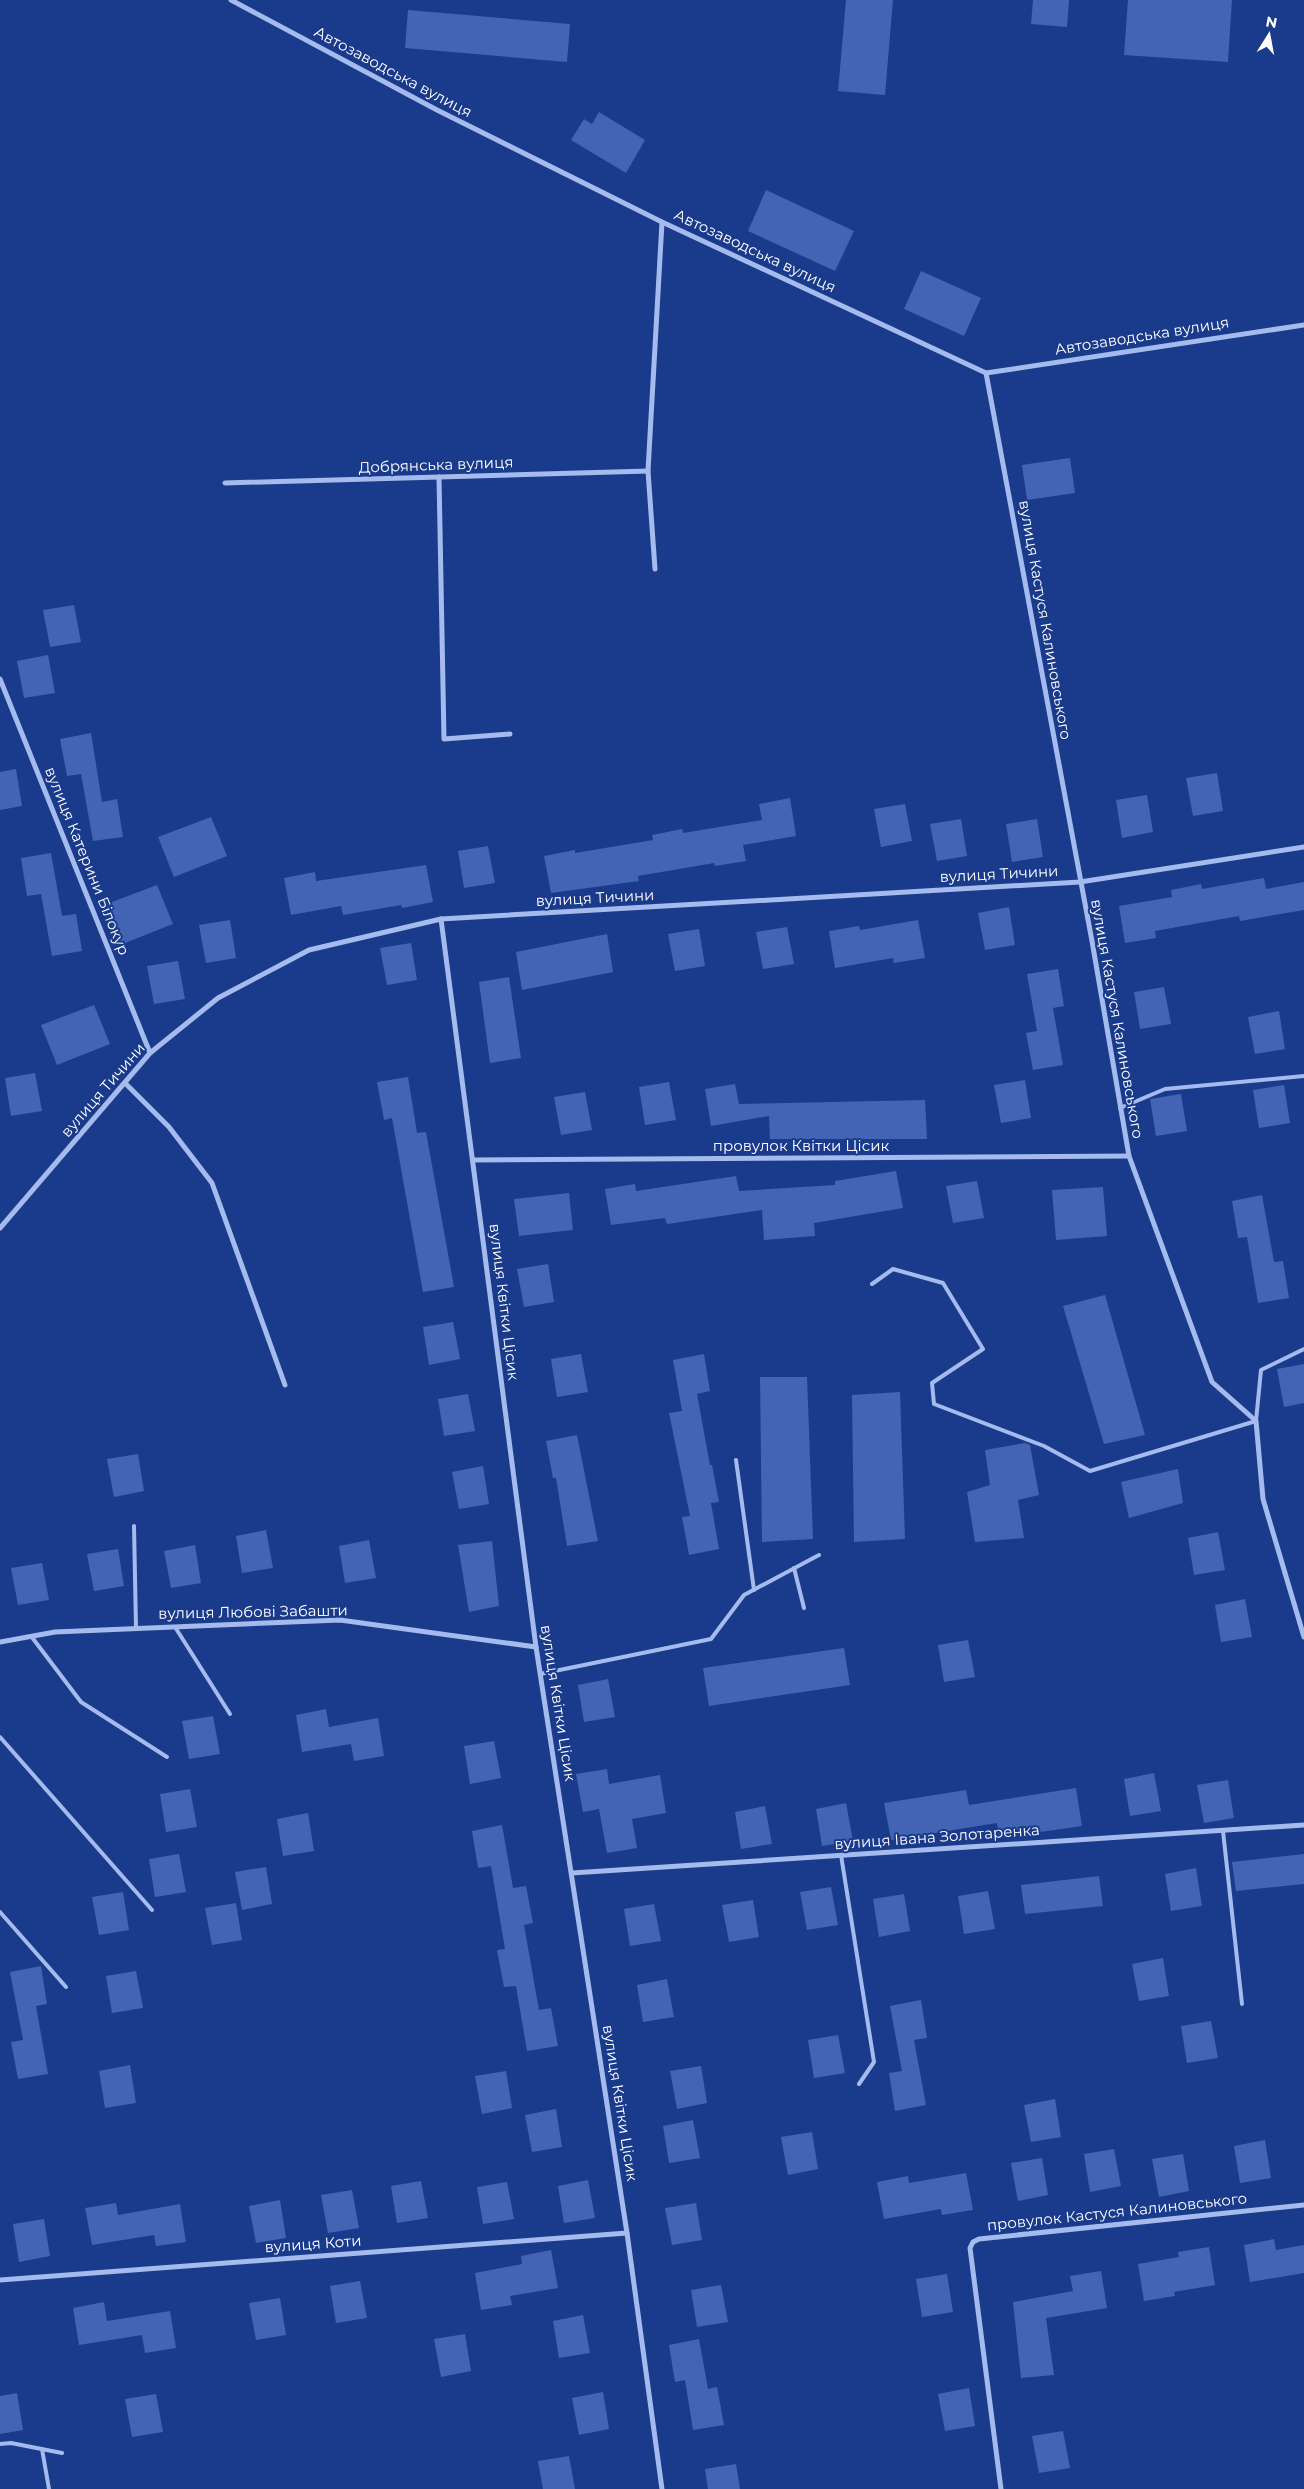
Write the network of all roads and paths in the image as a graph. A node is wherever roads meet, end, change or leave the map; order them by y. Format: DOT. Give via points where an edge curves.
graph roads {
  1 [pos="231,0"];
  2 [pos="662,222"];
  3 [pos="1304,325"];
  4 [pos="986,372"];
  5 [pos="648,471"];
  6 [pos="439,477"];
  7 [pos="225,483"];
  8 [pos="655,569"];
  9 [pos="0,679"];
  10 [pos="510,734"];
  11 [pos="1304,848"];
  12 [pos="1080,882"];
  13 [pos="441,919"];
  14 [pos="150,1052"];
  15 [pos="1304,1076"];
  16 [pos="125,1083"];
  17 [pos="1120,1108"];
  18 [pos="1129,1156"];
  19 [pos="473,1160"];
  20 [pos="0,1228"];
  21 [pos="872,1284"];
  22 [pos="1304,1349"];
  23 [pos="285,1385"];
  24 [pos="1256,1421"];
  25 [pos="736,1460"];
  26 [pos="134,1526"];
  27 [pos="818,1555"];
  28 [pos="794,1568"];
  29 [pos="754,1590"];
  30 [pos="804,1608"];
  31 [pos="175,1626"];
  32 [pos="136,1628"];
  33 [pos="32,1636"];
  34 [pos="1304,1637"];
  35 [pos="0,1642"];
  36 [pos="536,1647"];
  37 [pos="540,1674"];
  38 [pos="230,1714"];
  39 [pos="0,1737"];
  40 [pos="167,1757"];
  41 [pos="1304,1825"];
  42 [pos="1223,1831"];
  43 [pos="841,1855"];
  44 [pos="572,1873"];
  45 [pos="152,1910"];
  46 [pos="0,1912"];
  47 [pos="66,1987"];
  48 [pos="1242,2004"];
  49 [pos="859,2084"];
  50 [pos="1304,2205"];
  51 [pos="627,2233"];
  52 [pos="0,2280"];
  53 [pos="0,2444"];
  54 [pos="42,2449"];
  55 [pos="62,2453"];
  56 [pos="49,2489"];
  57 [pos="662,2489"];
  58 [pos="1001,2489"];
  1 -- 2 [label="street, Автозаводська вулиця" via="437,110"];
  2 -- 4 [label="street, Автозаводська вулиця"];
  2 -- 5 [label="street"];
  3 -- 4 [label="street, Автозаводська вулиця"];
  4 -- 12 [label="street, вулиця Кастуся Калиновського"];
  5 -- 6 [label="street, Добрянська вулиця"];
  5 -- 8 [label="street"];
  6 -- 7 [label="street, Добрянська вулиця"];
  6 -- 10 [label="street" via="444,739"];
  9 -- 14 [label="street, вулиця Катерини Білокур"];
  11 -- 12 [label="street, вулиця Тичини"];
  12 -- 13 [label="street, вулиця Тичини"];
  12 -- 17 [label="street, вулиця Кастуся Калиновського"];
  13 -- 14 [label="street, вулиця Тичини" via="309,950 218,998"];
  13 -- 19 [label="street, вулиця Квітки Цісик"];
  14 -- 16 [label="street, вулиця Тичини"];
  15 -- 17 [label="lane" via="1165,1090"];
  16 -- 20 [label="street, вулиця Тичини"];
  16 -- 23 [label="street" via="169,1127 212,1183"];
  17 -- 18 [label="street, вулиця Кастуся Калиновського"];
  18 -- 19 [label="street, провулок Квітки Цісик"];
  18 -- 24 [label="street, вулиця Кастуся Калиновського" via="1212,1382"];
  19 -- 36 [label="street, вулиця Квітки Цісик"];
  21 -- 24 [label="lane" via="893,1269 944,1282 983,1349 932,1384 934,1404 1044,1446 1090,1471"];
  22 -- 24 [label="lane" via="1261,1370"];
  24 -- 34 [label="street" via="1263,1499"];
  25 -- 29 [label="lane"];
  26 -- 32 [label="lane"];
  27 -- 28 [label="lane"];
  28 -- 29 [label="lane"];
  28 -- 30 [label="lane"];
  29 -- 37 [label="lane" via="744,1595 711,1639"];
  31 -- 32 [label="street, вулиця Любові Забашти"];
  31 -- 36 [label="street, вулиця Любові Забашти" via="340,1620"];
  31 -- 38 [label="lane"];
  32 -- 33 [label="street, вулиця Любові Забашти"];
  33 -- 35 [label="street, вулиця Любові Забашти"];
  33 -- 40 [label="lane" via="81,1702"];
  36 -- 37 [label="street, вулиця Квітки Цісик"];
  37 -- 44 [label="street, вулиця Квітки Цісик"];
  39 -- 45 [label="lane"];
  41 -- 42 [label="street, вулиця Івана Золотаренка"];
  42 -- 43 [label="street, вулиця Івана Золотаренка"];
  42 -- 48 [label="lane"];
  43 -- 44 [label="street, вулиця Івана Золотаренка"];
  43 -- 49 [label="lane" via="874,2062"];
  44 -- 51 [label="street, вулиця Квітки Цісик"];
  46 -- 47 [label="lane"];
  50 -- 58 [label="street, провулок Кастуся Калиновського" via="973,2242 970,2248"];
  51 -- 52 [label="street, вулиця Коти"];
  51 -- 57 [label="street, вулиця Квітки Цісик"];
  53 -- 54 [label="lane"];
  54 -- 55 [label="lane"];
  54 -- 56 [label="lane"];
}
